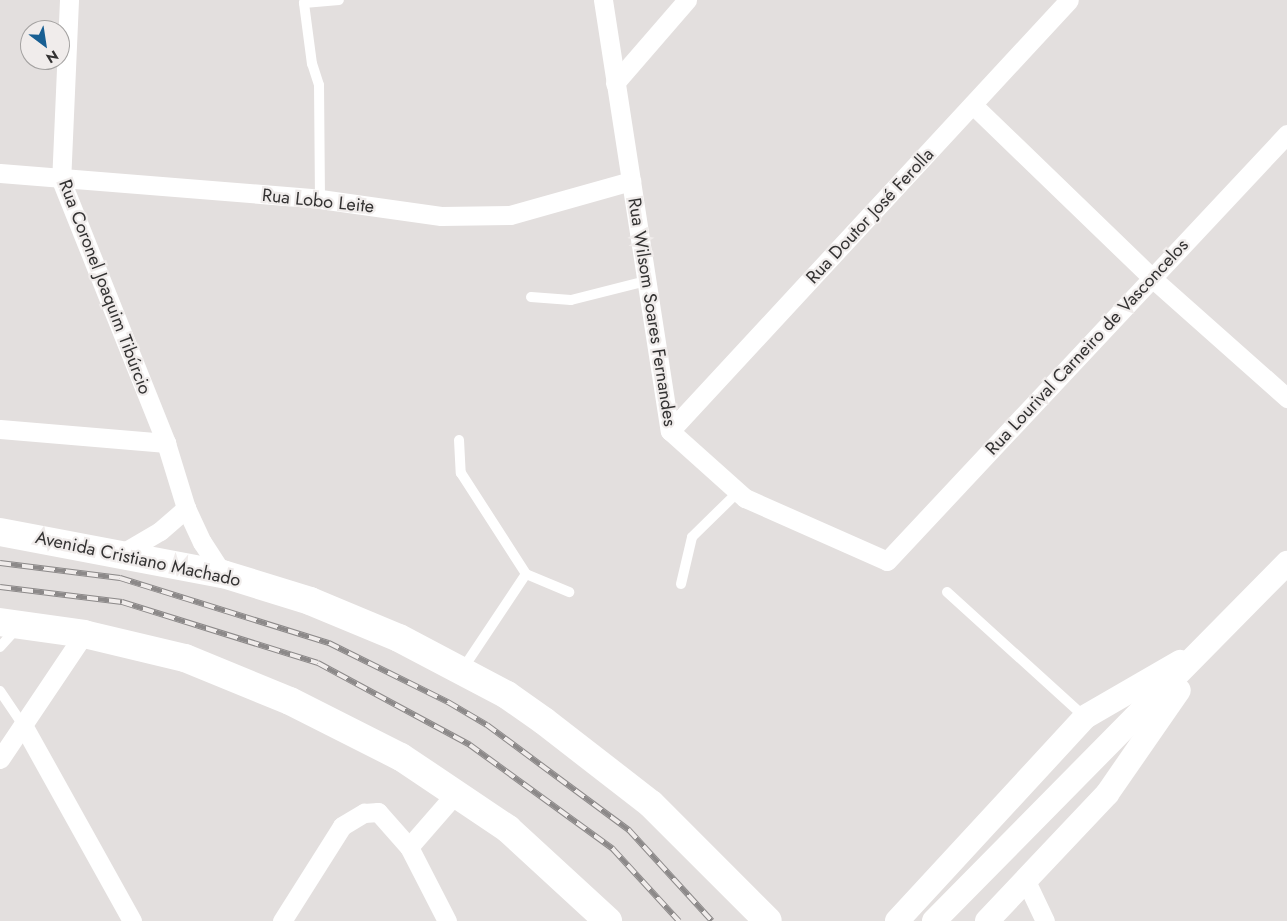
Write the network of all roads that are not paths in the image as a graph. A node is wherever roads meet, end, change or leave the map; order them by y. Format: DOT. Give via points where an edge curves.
graph roads {
  1 [pos="69,0"];
  2 [pos="339,0"];
  3 [pos="602,0"];
  4 [pos="687,0"];
  5 [pos="1069,0"];
  6 [pos="615,83"];
  7 [pos="973,105"];
  8 [pos="1287,134"];
  9 [pos="0,173"];
  10 [pos="61,180"];
  11 [pos="631,181"];
  12 [pos="320,199"];
  13 [pos="1152,278"];
  14 [pos="646,281"];
  15 [pos="531,297"];
  16 [pos="1287,398"];
  17 [pos="0,429"];
  18 [pos="670,431"];
  19 [pos="459,440"];
  20 [pos="166,443"];
  21 [pos="738,492"];
  22 [pos="186,508"];
  23 [pos="0,532"];
  24 [pos="121,554"];
  25 [pos="887,561"];
  26 [pos="1287,563"];
  27 [pos="224,574"];
  28 [pos="526,574"];
  29 [pos="681,584"];
  30 [pos="569,592"];
  31 [pos="947,592"];
  32 [pos="10,624"];
  33 [pos="84,634"];
  34 [pos="1211,643"];
  35 [pos="0,647"];
  36 [pos="462,671"];
  37 [pos="0,691"];
  38 [pos="1085,717"];
  39 [pos="23,725"];
  40 [pos="0,759"];
  41 [pos="455,794"];
  42 [pos="409,847"];
  43 [pos="1026,881"];
  44 [pos="132,921"];
  45 [pos="282,921"];
  46 [pos="447,921"];
  47 [pos="608,921"];
  48 [pos="768,921"];
  49 [pos="897,921"];
  50 [pos="934,921"];
  51 [pos="987,921"];
  52 [pos="1045,921"];
  1 -- 10 [label="street, Rua Coronel Joaquim Tibúrcio"];
  2 -- 12 [label="lane" via="304,3 312,64 319,84"];
  3 -- 6 [label="street, Rua Wilsom Soares Fernandes"];
  4 -- 6 [label="street"];
  5 -- 7 [label="street, Rua Doutor José Ferolla"];
  6 -- 11 [label="street, Rua Wilsom Soares Fernandes"];
  7 -- 13 [label="street"];
  7 -- 18 [label="street, Rua Doutor José Ferolla"];
  8 -- 13 [label="street, Rua Lourival Carneiro de Vasconcelos"];
  9 -- 10 [label="street, Rua Lobo Leite"];
  10 -- 12 [label="street, Rua Lobo Leite"];
  10 -- 20 [label="street, Rua Coronel Joaquim Tibúrcio"];
  11 -- 12 [label="street, Rua Lobo Leite" via="510,215 441,216"];
  11 -- 14 [label="street, Rua Wilsom Soares Fernandes"];
  13 -- 16 [label="street"];
  13 -- 25 [label="street, Rua Lourival Carneiro de Vasconcelos"];
  14 -- 15 [label="lane" via="571,300"];
  14 -- 18 [label="street, Rua Wilsom Soares Fernandes"];
  17 -- 20 [label="street"];
  18 -- 21 [label="street, Rua Wilsom Soares Fernandes"];
  19 -- 28 [label="lane" via="461,473"];
  20 -- 22 [label="street, Rua Coronel Joaquim Tibúrcio"];
  21 -- 25 [label="street, Rua Wilsom Soares Fernandes"];
  21 -- 29 [label="lane" via="692,537"];
  22 -- 24 [label="street" via="160,531"];
  22 -- 27 [label="street, Rua Coronel Joaquim Tibúrcio" via="202,542"];
  23 -- 24 [label="highway, Avenida Cristiano Machado"];
  24 -- 27 [label="highway, Avenida Cristiano Machado"];
  26 -- 34 [label="street"];
  27 -- 36 [label="highway, Avenida Cristiano Machado" via="310,601 399,638"];
  28 -- 30 [label="lane"];
  28 -- 36 [label="lane"];
  31 -- 38 [label="lane"];
  32 -- 33 [label="highway"];
  32 -- 35 [label="lane"];
  33 -- 39 [label="street"];
  33 -- 41 [label="highway" via="186,658 290,701 402,757"];
  34 -- 38 [label="street"];
  34 -- 43 [label="street" via="1107,794"];
  34 -- 50 [label="street"];
  36 -- 48 [label="highway, Avenida Cristiano Machado" via="507,695 544,721 651,804"];
  37 -- 39 [label="lane"];
  38 -- 49 [label="street"];
  39 -- 40 [label="street"];
  39 -- 44 [label="street"];
  41 -- 42 [label="street"];
  41 -- 47 [label="highway" via="508,830"];
  42 -- 45 [label="street" via="378,812 364,813 342,826"];
  42 -- 46 [label="street"];
  43 -- 51 [label="street"];
  43 -- 52 [label="street"];
}
